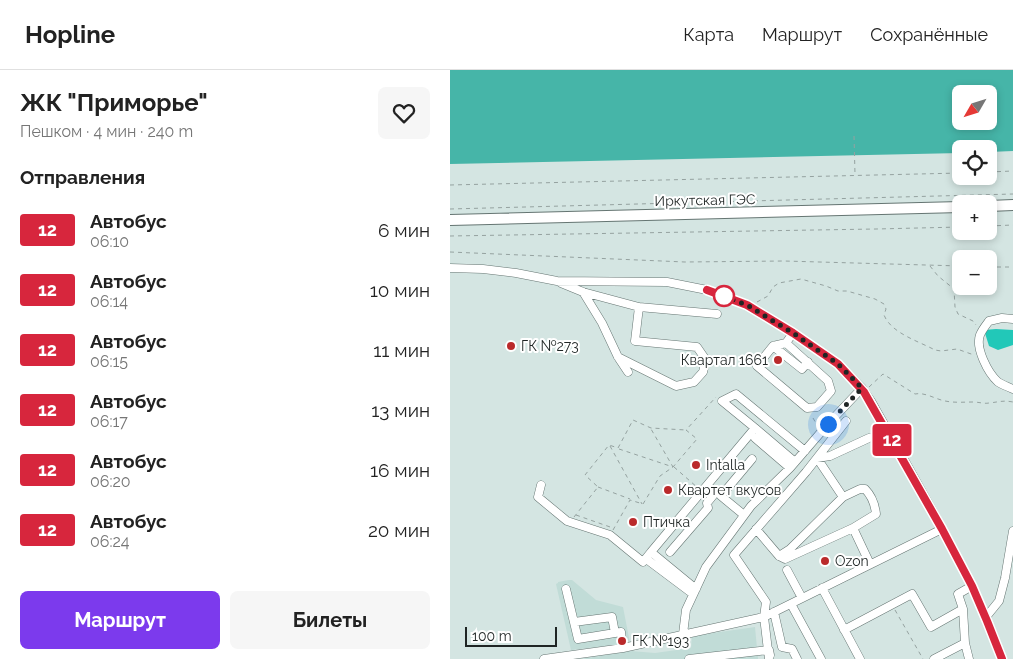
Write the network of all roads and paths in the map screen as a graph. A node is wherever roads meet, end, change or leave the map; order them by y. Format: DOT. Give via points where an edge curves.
graph roads {
  1 [pos="854,136"];
  2 [pos="1013,171"];
  3 [pos="952,172"];
  4 [pos="997,172"];
  5 [pos="855,175"];
  6 [pos="450,185"];
  7 [pos="1013,194"];
  8 [pos="997,206"];
  9 [pos="1013,206"];
  10 [pos="952,207"];
  11 [pos="450,209"];
  12 [pos="450,220"];
  13 [pos="1013,225"];
  14 [pos="997,226"];
  15 [pos="952,227"];
  16 [pos="450,236"];
  17 [pos="450,252"];
  18 [pos="930,265"];
  19 [pos="952,266"];
  20 [pos="997,267"];
  21 [pos="1013,267"];
  22 [pos="450,268"];
  23 [pos="557,281"];
  24 [pos="583,292"];
  25 [pos="747,305"];
  26 [pos="640,307"];
  27 [pos="717,314"];
  28 [pos="1013,318"];
  29 [pos="793,333"];
  30 [pos="979,340"];
  31 [pos="786,343"];
  32 [pos="773,346"];
  33 [pos="618,357"];
  34 [pos="983,358"];
  35 [pos="808,362"];
  36 [pos="628,372"];
  37 [pos="1013,389"];
  38 [pos="863,390"];
  39 [pos="716,397"];
  40 [pos="1013,402"];
  41 [pos="813,418"];
  42 [pos="846,421"];
  43 [pos="651,428"];
  44 [pos="755,428"];
  45 [pos="686,430"];
  46 [pos="821,432"];
  47 [pos="755,438"];
  48 [pos="869,438"];
  49 [pos="609,445"];
  50 [pos="618,448"];
  51 [pos="805,451"];
  52 [pos="817,458"];
  53 [pos="752,459"];
  54 [pos="793,465"];
  55 [pos="673,467"];
  56 [pos="541,485"];
  57 [pos="598,487"];
  58 [pos="705,488"];
  59 [pos="719,494"];
  60 [pos="843,496"];
  61 [pos="630,500"];
  62 [pos="642,504"];
  63 [pos="576,515"];
  64 [pos="744,515"];
  65 [pos="569,522"];
  66 [pos="853,528"];
  67 [pos="756,529"];
  68 [pos="942,529"];
  69 [pos="612,531"];
  70 [pos="1013,531"];
  71 [pos="651,552"];
  72 [pos="670,552"];
  73 [pos="779,556"];
  74 [pos="649,561"];
  75 [pos="870,564"];
  76 [pos="787,570"];
  77 [pos="972,586"];
  78 [pos="822,588"];
  79 [pos="566,589"];
  80 [pos="695,592"];
  81 [pos="802,598"];
  82 [pos="792,604"];
  83 [pos="892,605"];
  84 [pos="963,609"];
  85 [pos="774,612"];
  86 [pos="764,617"];
  87 [pos="986,617"];
  88 [pos="574,622"];
  89 [pos="844,630"];
  90 [pos="615,633"];
  91 [pos="683,634"];
  92 [pos="965,643"];
  93 [pos="623,648"];
  94 [pos="769,650"];
  95 [pos="748,656"];
  96 [pos="544,659"];
  97 [pos="688,659"];
  98 [pos="770,659"];
  99 [pos="797,659"];
  100 [pos="821,659"];
  101 [pos="860,659"];
  102 [pos="923,659"];
  103 [pos="934,659"];
  104 [pos="969,659"];
  105 [pos="1002,659"];
  1 -- 5 [label="path"];
  2 -- 4 [label="path"];
  3 -- 5 [label="path"];
  5 -- 6 [label="path"];
  7 -- 11 [label="path"];
  8 -- 9 [label="main road"];
  10 -- 12 [label="main road, Иркутская ГЭС"];
  13 -- 14 [label="path"];
  15 -- 16 [label="path"];
  17 -- 18 [label="path" via="685,262"];
  18 -- 19 [label="path"];
  18 -- 30 [label="path" via="954,289 958,314 973,321 978,328"];
  20 -- 21 [label="path"];
  22 -- 23 [label="street" via="516,273"];
  23 -- 24 [label="street"];
  23 -- 25 [label="street" via="667,282 707,290"];
  24 -- 26 [label="street"];
  24 -- 33 [label="street"];
  25 -- 29 [label="street"];
  25 -- 34 [label="path" via="768,296 779,283 801,279 875,299 884,304 886,322 893,328 935,350 957,349"];
  26 -- 27 [label="street"];
  26 -- 33 [label="street" via="635,341 698,347 706,360 703,372 694,382 676,386"];
  28 -- 30 [label="street" via="989,321"];
  29 -- 31 [label="street"];
  29 -- 38 [label="street" via="838,364"];
  30 -- 34 [label="street"];
  31 -- 32 [label="street"];
  31 -- 35 [label="street"];
  32 -- 35 [label="street" via="802,369"];
  32 -- 35 [label="street" via="758,366 807,408 817,407 831,391 828,381"];
  33 -- 36 [label="street"];
  34 -- 37 [label="street" via="998,381"];
  38 -- 40 [label="path" via="883,374 915,394 945,401"];
  38 -- 46 [label="street"];
  38 -- 68 [label="street"];
  39 -- 45 [label="path"];
  41 -- 46 [label="path"];
  42 -- 52 [label="street"];
  43 -- 45 [label="path"];
  43 -- 50 [label="path" via="633,420"];
  43 -- 55 [label="path"];
  44 -- 51 [label="street" via="722,400 736,394"];
  44 -- 54 [label="street"];
  44 -- 58 [label="street"];
  45 -- 55 [label="path" via="697,439"];
  46 -- 51 [label="street"];
  47 -- 54 [label="street"];
  48 -- 52 [label="street" via="830,456"];
  49 -- 50 [label="path"];
  49 -- 57 [label="path" via="585,475"];
  49 -- 62 [label="path"];
  50 -- 55 [label="path"];
  51 -- 54 [label="street"];
  52 -- 60 [label="street"];
  52 -- 67 [label="street"];
  53 -- 59 [label="street"];
  54 -- 64 [label="street"];
  55 -- 58 [label="path"];
  55 -- 62 [label="path" via="660,476"];
  56 -- 65 [label="street" via="538,497"];
  57 -- 61 [label="path"];
  57 -- 63 [label="path"];
  58 -- 59 [label="street"];
  58 -- 71 [label="street"];
  59 -- 64 [label="street"];
  59 -- 72 [label="street" via="707,503 708,508"];
  60 -- 66 [label="street" via="865,488 876,508 876,514"];
  60 -- 73 [label="street"];
  61 -- 62 [label="path"];
  61 -- 69 [label="path"];
  63 -- 65 [label="path"];
  63 -- 69 [label="path"];
  64 -- 80 [label="street" via="706,567"];
  65 -- 69 [label="street"];
  66 -- 73 [label="street" via="784,559"];
  66 -- 75 [label="street"];
  67 -- 73 [label="street"];
  67 -- 86 [label="street" via="734,555 766,602"];
  68 -- 75 [label="street"];
  68 -- 77 [label="street"];
  69 -- 71 [label="street" via="643,562"];
  70 -- 87 [label="street" via="1000,601"];
  71 -- 80 [label="street"];
  74 -- 80 [label="street"];
  75 -- 78 [label="street"];
  76 -- 81 [label="street"];
  77 -- 84 [label="street" via="958,594"];
  77 -- 87 [label="street"];
  78 -- 81 [label="street"];
  78 -- 89 [label="street"];
  79 -- 88 [label="street"];
  80 -- 91 [label="street" via="686,610"];
  81 -- 82 [label="street"];
  82 -- 85 [label="street"];
  82 -- 100 [label="street"];
  83 -- 84 [label="street" via="912,594 931,627"];
  83 -- 89 [label="street"];
  83 -- 102 [label="path"];
  84 -- 92 [label="street"];
  85 -- 86 [label="street"];
  85 -- 99 [label="street" via="782,647 792,648"];
  86 -- 91 [label="street"];
  86 -- 94 [label="street"];
  87 -- 105 [label="street"];
  88 -- 90 [label="street" via="612,617"];
  88 -- 90 [label="street" via="578,639"];
  89 -- 101 [label="street"];
  90 -- 93 [label="street" via="621,632"];
  91 -- 93 [label="street"];
  92 -- 103 [label="street"];
  92 -- 104 [label="street"];
  93 -- 96 [label="street"];
  94 -- 95 [label="street"];
  94 -- 98 [label="street"];
  95 -- 97 [label="street"];
}
